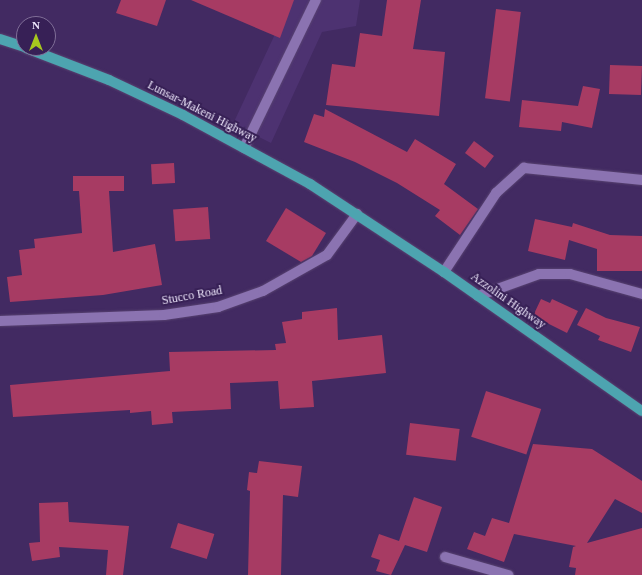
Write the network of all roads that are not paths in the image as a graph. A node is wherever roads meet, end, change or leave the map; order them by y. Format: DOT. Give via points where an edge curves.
graph roads {
  1 [pos="316,0"];
  2 [pos="0,39"];
  3 [pos="16,45"];
  4 [pos="46,56"];
  5 [pos="244,148"];
  6 [pos="642,180"];
  7 [pos="358,214"];
  8 [pos="444,272"];
  9 [pos="642,294"];
  10 [pos="478,296"];
  11 [pos="0,321"];
  12 [pos="642,411"];
  13 [pos="446,557"];
  14 [pos="508,575"];
  1 -- 5 [label="street"];
  2 -- 3 [label="main road, Lunsar-Makeni Highway"];
  4 -- 5 [label="main road, Lunsar-Makeni Highway" via="109,80"];
  5 -- 7 [label="main road, Lunsar-Makeni Highway"];
  6 -- 8 [label="street" via="524,168 496,193"];
  7 -- 8 [label="main road, Azzolini Highway"];
  7 -- 11 [label="street, Stucco Road" via="328,255 263,291 218,307 164,315"];
  8 -- 10 [label="main road, Azzolini Highway"];
  9 -- 10 [label="street" via="570,274 539,274"];
  10 -- 12 [label="main road, Azzolini Highway"];
  13 -- 14 [label="street"];
}
